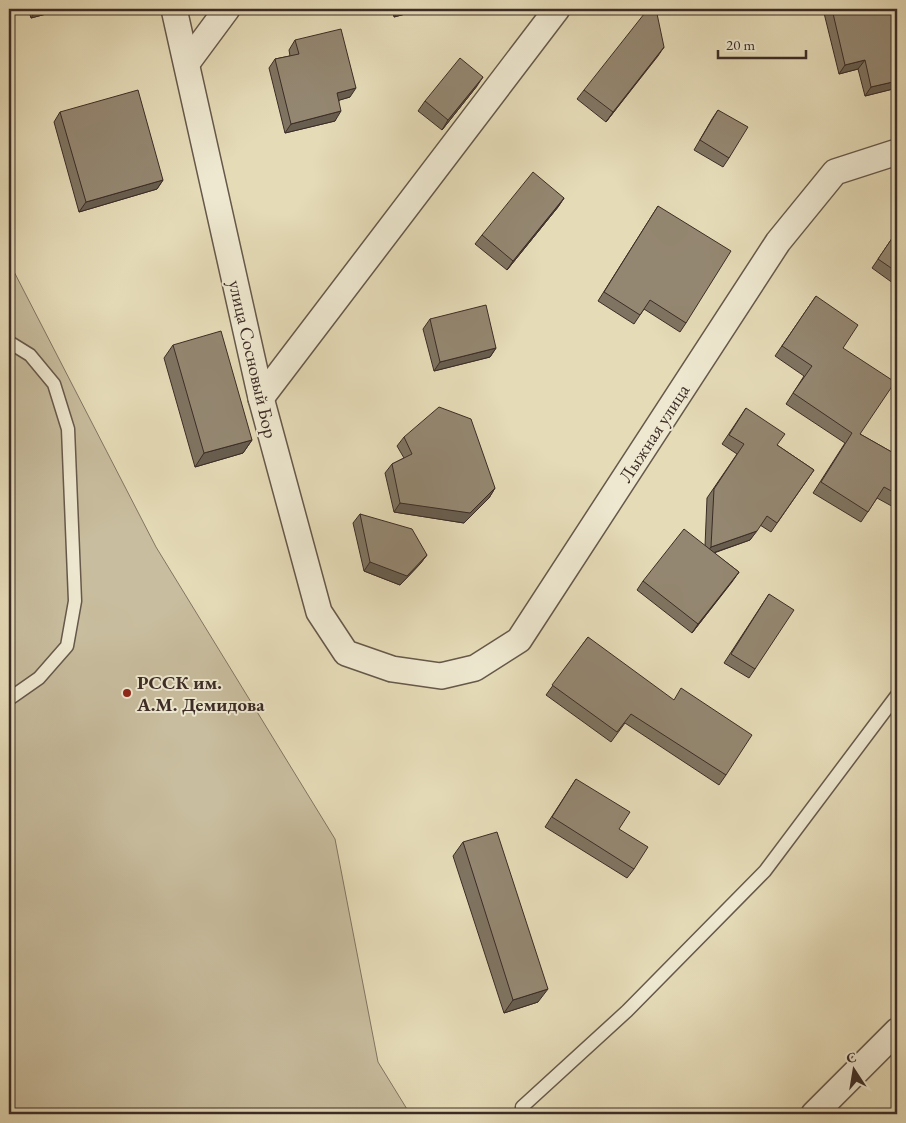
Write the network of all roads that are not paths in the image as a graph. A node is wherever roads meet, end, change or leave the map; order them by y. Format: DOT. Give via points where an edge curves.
graph roads {
  1 [pos="174,9"];
  2 [pos="227,9"];
  3 [pos="556,9"];
  4 [pos="187,63"];
  5 [pos="897,152"];
  6 [pos="9,342"];
  7 [pos="261,398"];
  8 [pos="392,669"];
  9 [pos="897,695"];
  10 [pos="9,699"];
  11 [pos="897,1031"];
  12 [pos="522,1114"];
  13 [pos="814,1114"];
  1 -- 4 [label="street, улица Сосновый Бор"];
  2 -- 4 [label="street"];
  3 -- 7 [label="street"];
  4 -- 7 [label="street, улица Сосновый Бор"];
  5 -- 8 [label="street, Лыжная улица" via="835,172 778,242 519,640 475,668 441,676"];
  6 -- 10 [label="lane" via="30,355 54,384 68,429 75,601 67,646 39,678"];
  7 -- 8 [label="street, улица Сосновый Бор" via="320,612 346,653"];
  9 -- 12 [label="lane" via="765,871 627,1011 522,1107"];
  11 -- 13 [label="street"];
}
